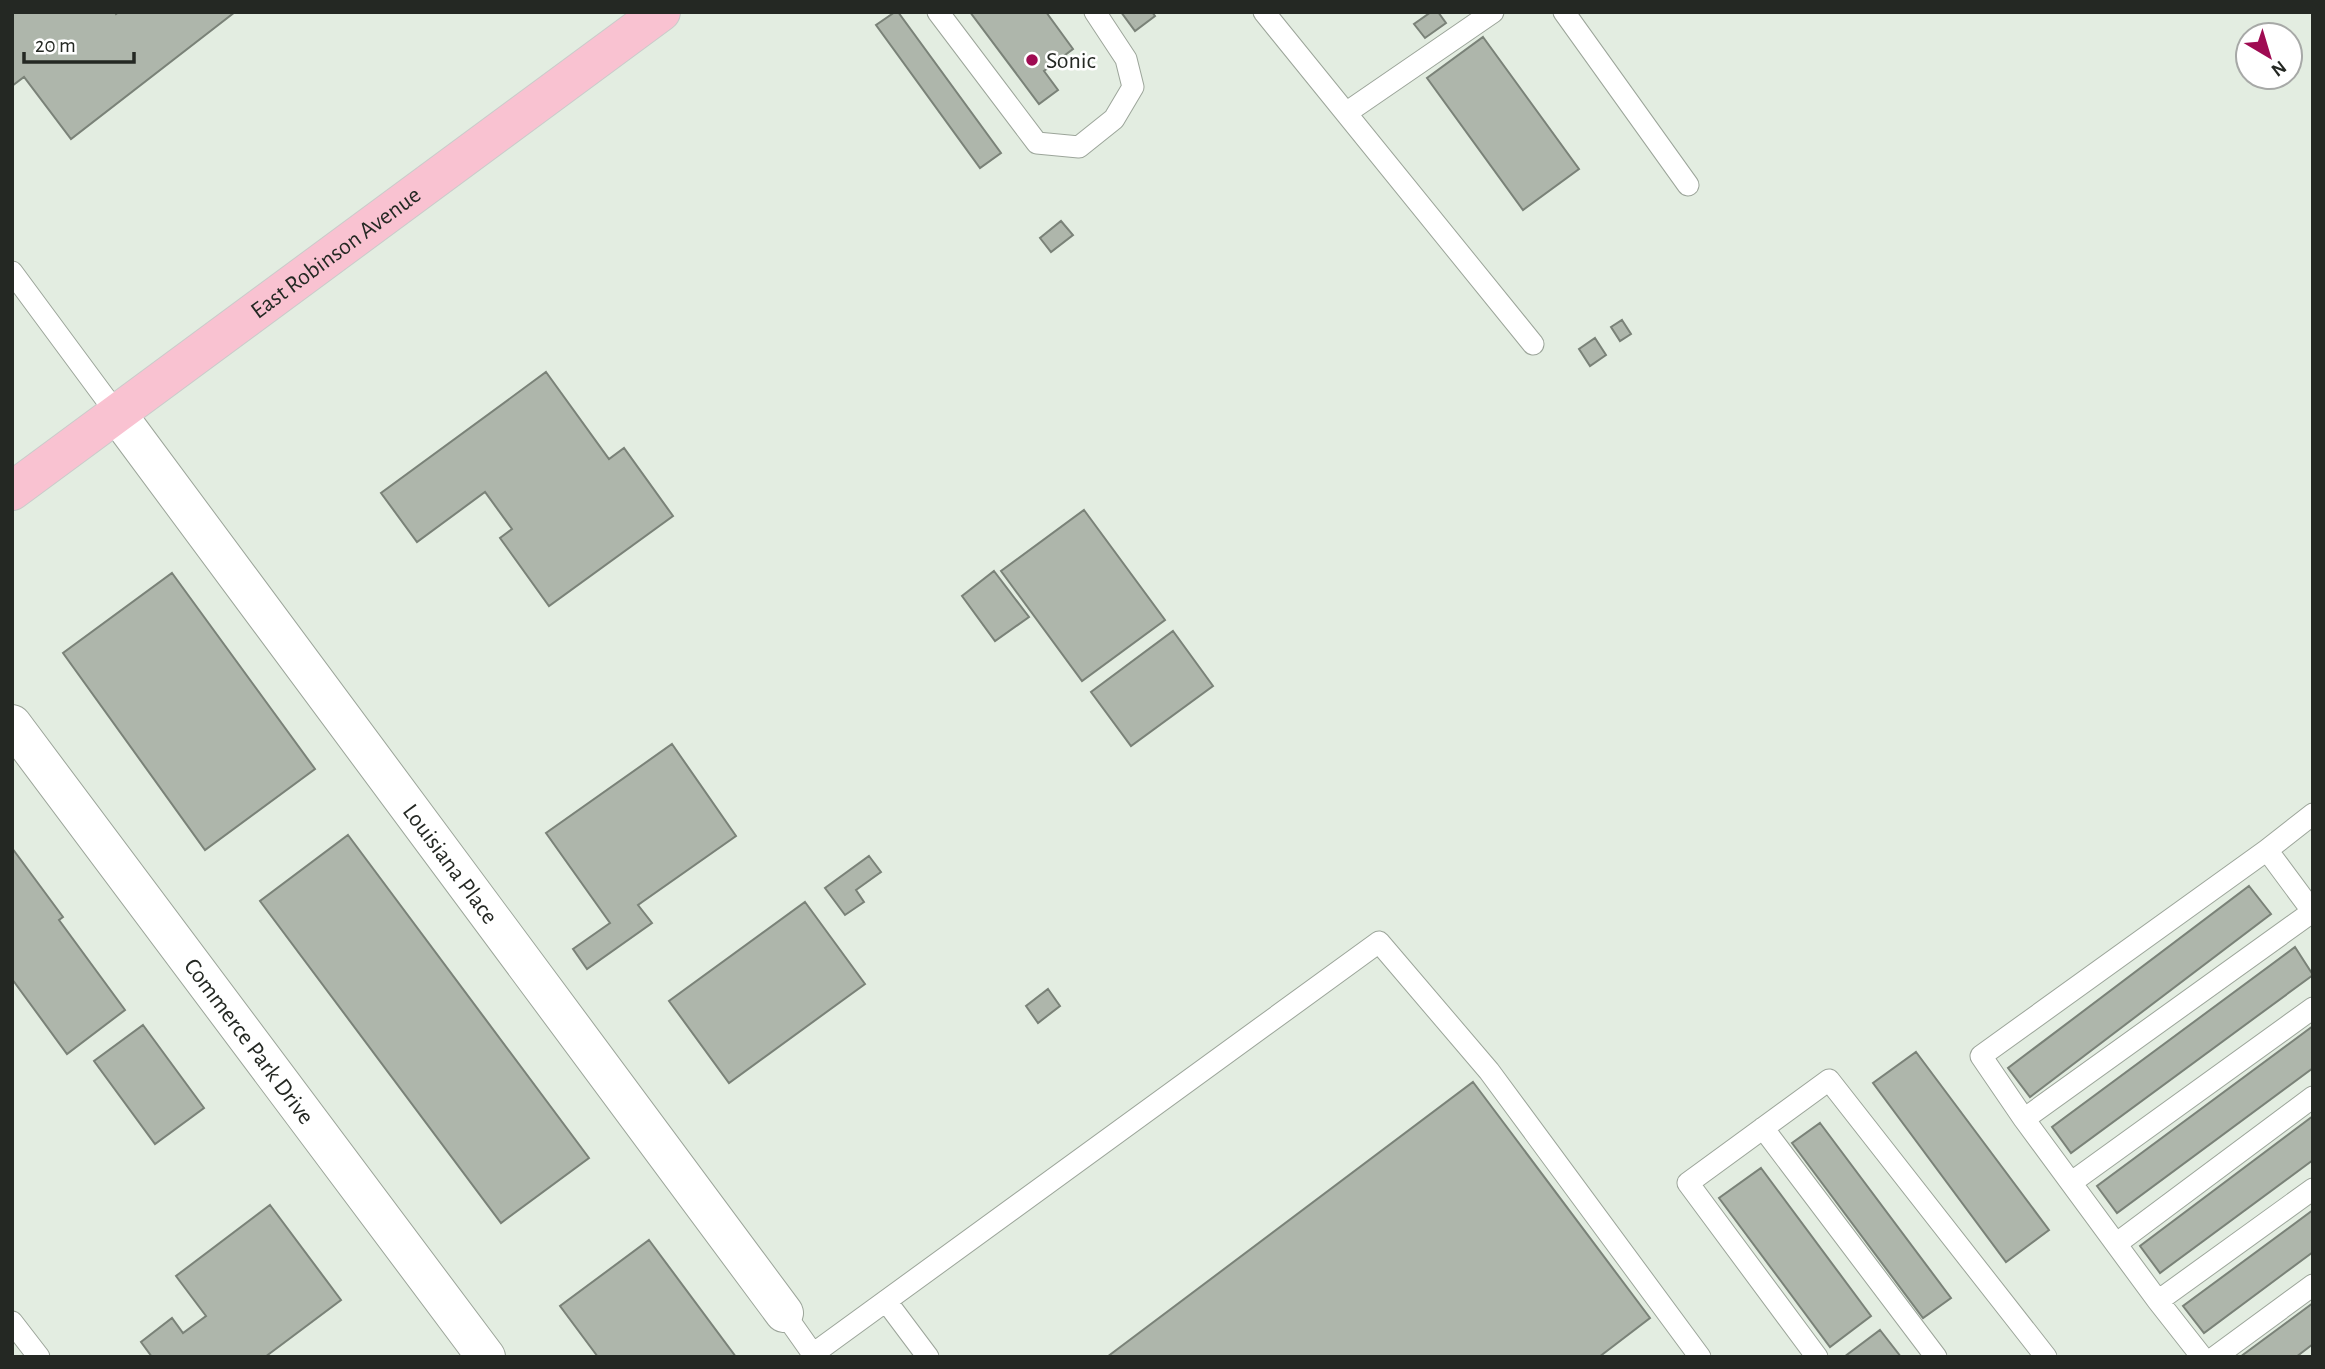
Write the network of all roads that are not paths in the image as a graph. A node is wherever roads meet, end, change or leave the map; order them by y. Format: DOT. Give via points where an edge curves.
graph roads {
  1 [pos="661,12"];
  2 [pos="938,12"];
  3 [pos="1095,12"];
  4 [pos="1264,12"];
  5 [pos="1493,12"];
  6 [pos="1564,12"];
  7 [pos="1346,113"];
  8 [pos="1688,185"];
  9 [pos="12,272"];
  10 [pos="1533,344"];
  11 [pos="117,414"];
  12 [pos="12,491"];
  13 [pos="12,724"];
  14 [pos="2313,814"];
  15 [pos="2267,850"];
  16 [pos="2312,912"];
  17 [pos="2313,1008"];
  18 [pos="2313,1097"];
  19 [pos="2024,1119"];
  20 [pos="1763,1128"];
  21 [pos="2072,1182"];
  22 [pos="2313,1189"];
  23 [pos="2116,1244"];
  24 [pos="2313,1285"];
  25 [pos="886,1301"];
  26 [pos="2158,1301"];
  27 [pos="784,1313"];
  28 [pos="12,1322"];
  29 [pos="814,1355"];
  30 [pos="38,1357"];
  31 [pos="486,1357"];
  32 [pos="928,1357"];
  33 [pos="1700,1357"];
  34 [pos="1817,1357"];
  35 [pos="1936,1357"];
  36 [pos="2046,1357"];
  37 [pos="2202,1357"];
  38 [pos="2215,1357"];
  1 -- 11 [label="highway, East Robinson Avenue"];
  2 -- 3 [label="lane" via="1037,143 1079,147 1114,119 1133,87 1126,59"];
  4 -- 7 [label="lane"];
  5 -- 7 [label="lane"];
  6 -- 8 [label="lane"];
  7 -- 10 [label="lane"];
  9 -- 11 [label="lane"];
  11 -- 12 [label="highway, East Robinson Avenue"];
  11 -- 27 [label="street, Louisiana Place"];
  13 -- 31 [label="street, Commerce Park Drive"];
  14 -- 15 [label="lane"];
  15 -- 16 [label="lane"];
  15 -- 19 [label="lane" via="1981,1056"];
  16 -- 19 [label="lane"];
  17 -- 21 [label="lane"];
  18 -- 23 [label="lane"];
  19 -- 21 [label="lane"];
  20 -- 34 [label="lane" via="1688,1183"];
  20 -- 35 [label="lane"];
  20 -- 36 [label="lane" via="1829,1080"];
  21 -- 23 [label="lane"];
  22 -- 26 [label="lane"];
  23 -- 26 [label="lane"];
  24 -- 38 [label="lane"];
  25 -- 29 [label="lane"];
  25 -- 32 [label="lane"];
  25 -- 33 [label="lane" via="1379,942 1489,1071"];
  26 -- 37 [label="lane"];
  27 -- 29 [label="lane"];
  28 -- 30 [label="lane"];
}
